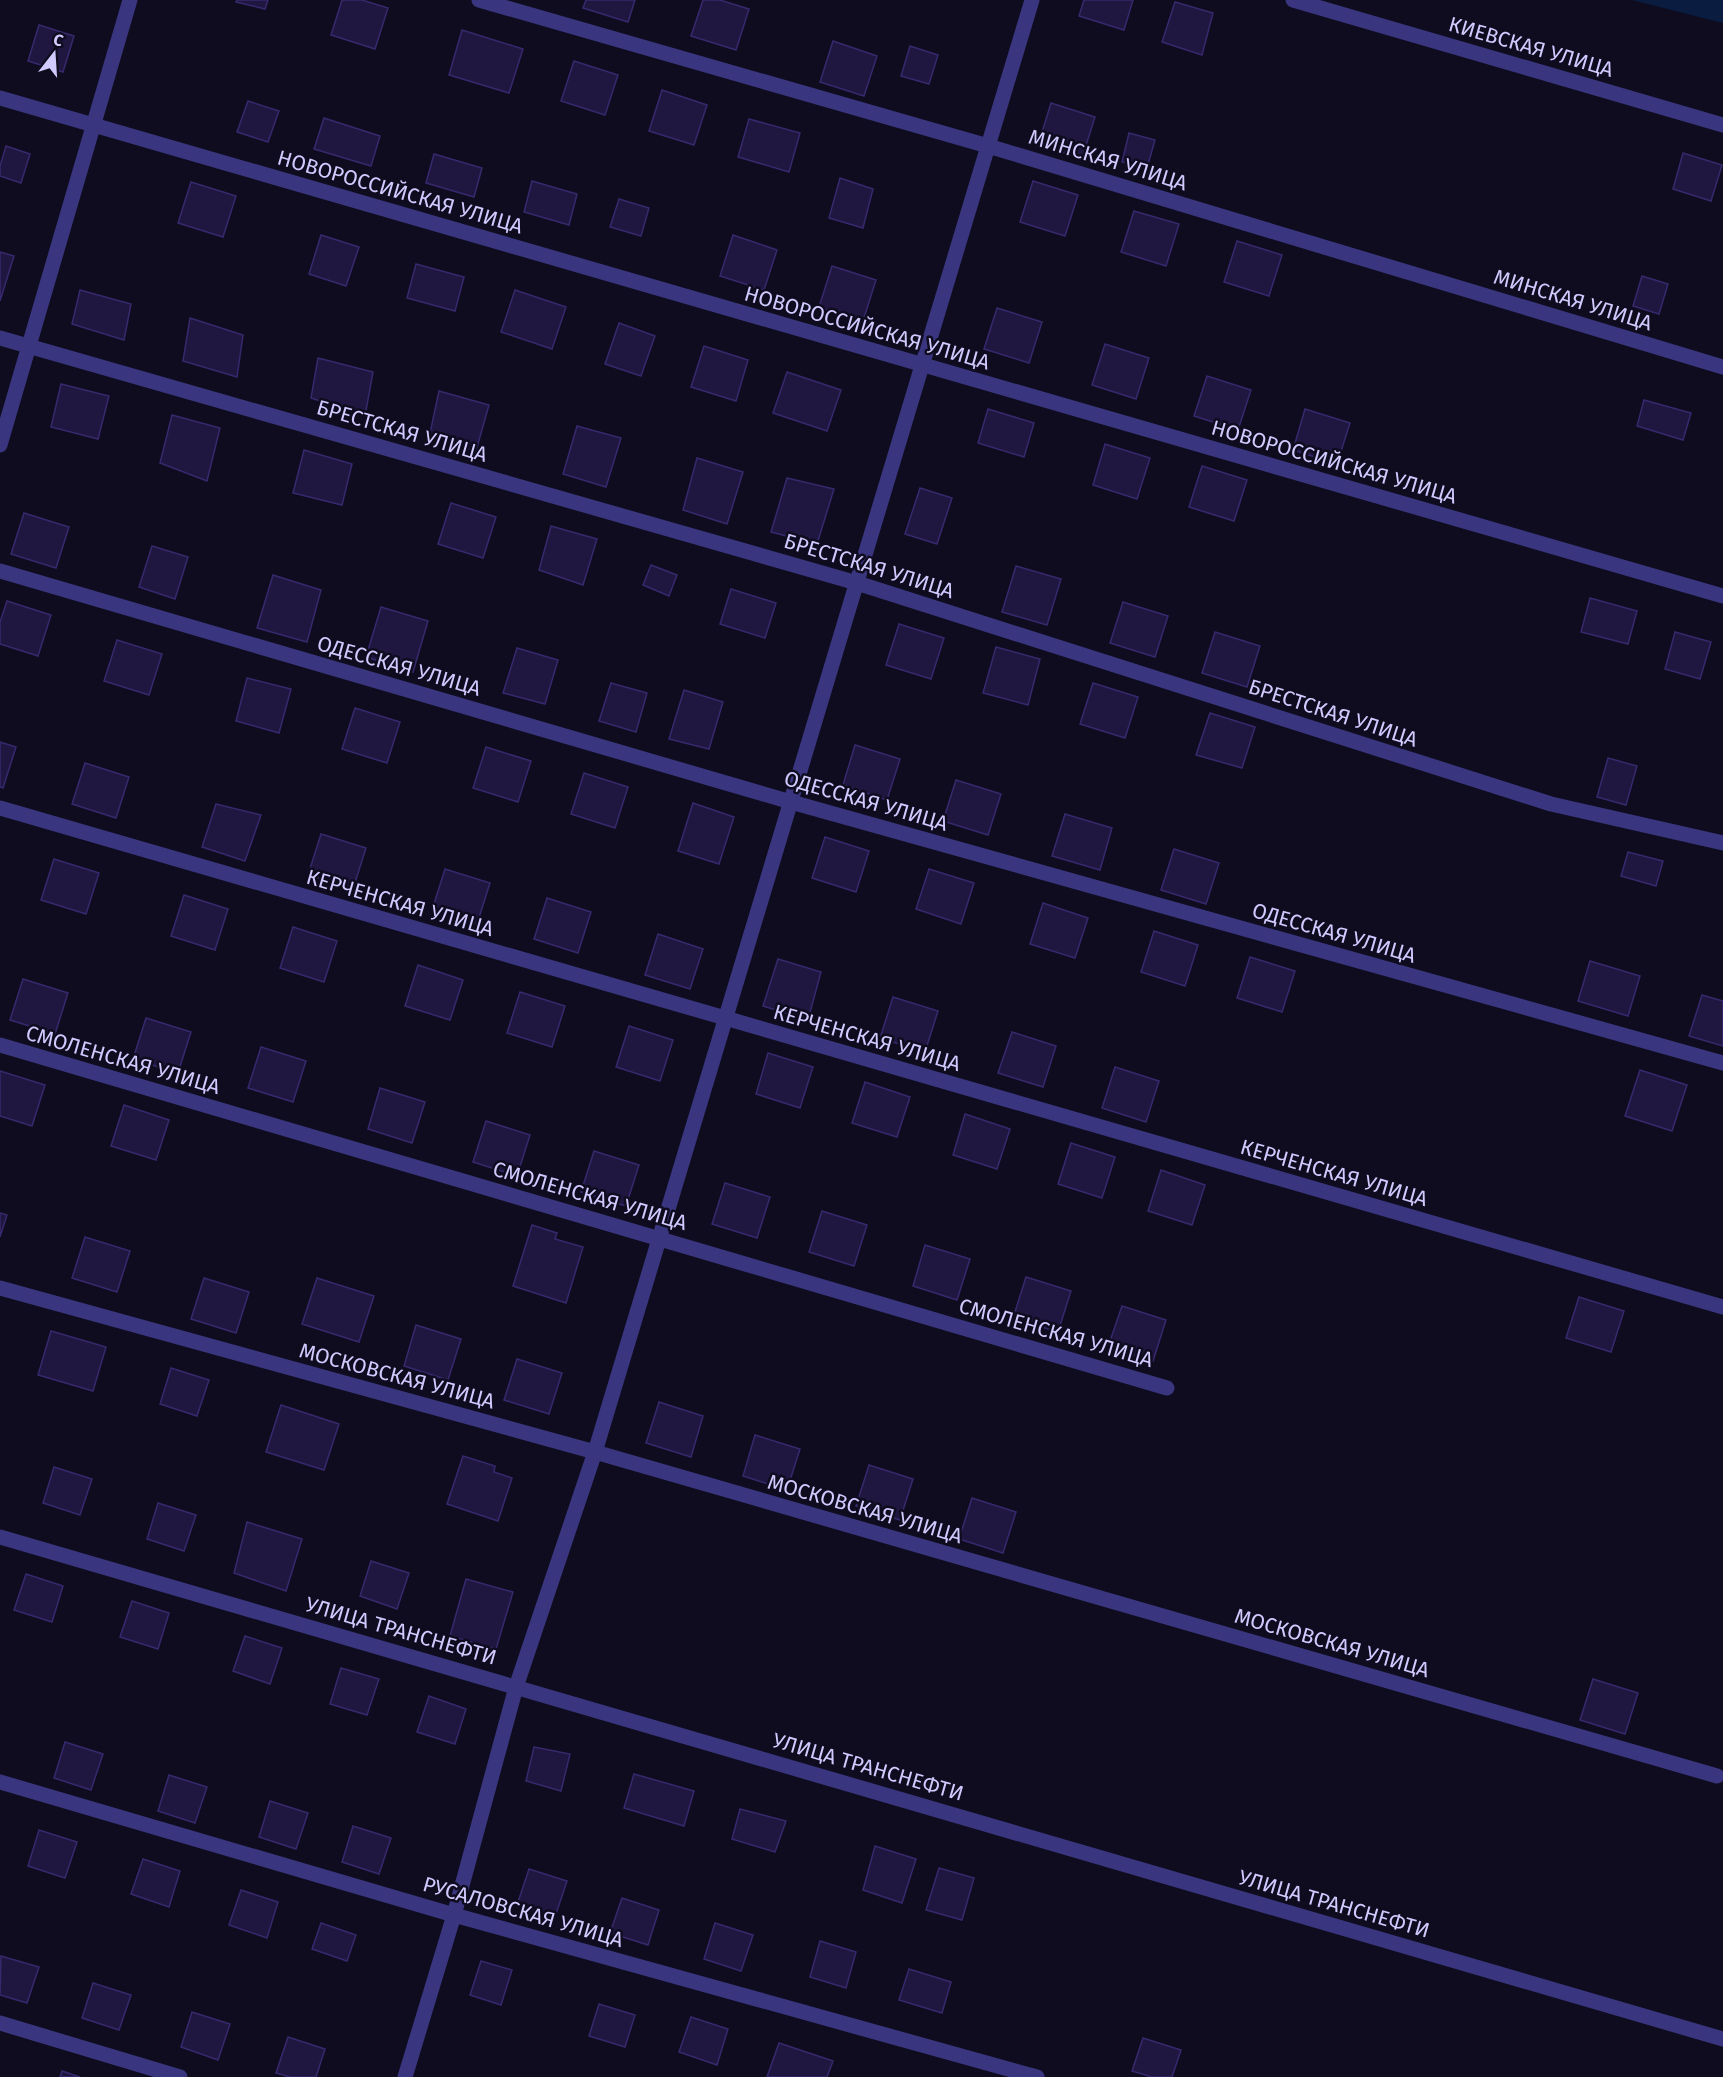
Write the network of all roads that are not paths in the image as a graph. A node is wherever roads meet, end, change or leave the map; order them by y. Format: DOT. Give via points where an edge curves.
graph roads {
  1 [pos="130,0"];
  2 [pos="479,0"];
  3 [pos="1032,0"];
  4 [pos="1293,0"];
  5 [pos="0,98"];
  6 [pos="94,125"];
  7 [pos="1723,125"];
  8 [pos="988,146"];
  9 [pos="0,338"];
  10 [pos="30,346"];
  11 [pos="922,366"];
  12 [pos="1723,368"];
  13 [pos="0,445"];
  14 [pos="0,571"];
  15 [pos="856,583"];
  16 [pos="1723,596"];
  17 [pos="791,802"];
  18 [pos="0,808"];
  19 [pos="1723,843"];
  20 [pos="725,1019"];
  21 [pos="0,1045"];
  22 [pos="1723,1063"];
  23 [pos="659,1239"];
  24 [pos="0,1288"];
  25 [pos="1723,1307"];
  26 [pos="1167,1388"];
  27 [pos="595,1452"];
  28 [pos="0,1537"];
  29 [pos="516,1687"];
  30 [pos="1717,1776"];
  31 [pos="0,1782"];
  32 [pos="454,1915"];
  33 [pos="0,2024"];
  34 [pos="1723,2039"];
  35 [pos="180,2077"];
  36 [pos="405,2077"];
  37 [pos="1037,2077"];
  1 -- 6 [label="street"];
  2 -- 8 [label="street, МИНСКАЯ УЛИЦА"];
  3 -- 8 [label="street"];
  4 -- 7 [label="street, КИЕВСКАЯ УЛИЦА"];
  5 -- 6 [label="street, НОВОРОССИЙСКАЯ УЛИЦА"];
  6 -- 10 [label="street"];
  6 -- 11 [label="street, НОВОРОССИЙСКАЯ УЛИЦА"];
  8 -- 11 [label="street"];
  8 -- 12 [label="street, МИНСКАЯ УЛИЦА"];
  9 -- 10 [label="street, БРЕСТСКАЯ УЛИЦА"];
  10 -- 13 [label="street"];
  10 -- 15 [label="street, БРЕСТСКАЯ УЛИЦА"];
  11 -- 15 [label="street"];
  11 -- 16 [label="street, НОВОРОССИЙСКАЯ УЛИЦА"];
  14 -- 17 [label="street, ОДЕССКАЯ УЛИЦА"];
  15 -- 17 [label="street"];
  15 -- 19 [label="street, БРЕСТСКАЯ УЛИЦА" via="1551,804"];
  17 -- 20 [label="street"];
  17 -- 22 [label="street, ОДЕССКАЯ УЛИЦА"];
  18 -- 20 [label="street, КЕРЧЕНСКАЯ УЛИЦА"];
  20 -- 23 [label="street"];
  20 -- 25 [label="street, КЕРЧЕНСКАЯ УЛИЦА"];
  21 -- 23 [label="street, СМОЛЕНСКАЯ УЛИЦА"];
  23 -- 26 [label="street, СМОЛЕНСКАЯ УЛИЦА"];
  23 -- 27 [label="street"];
  24 -- 27 [label="street, МОСКОВСКАЯ УЛИЦА"];
  27 -- 29 [label="street"];
  27 -- 30 [label="street, МОСКОВСКАЯ УЛИЦА"];
  28 -- 29 [label="street, УЛИЦА ТРАНСНЕФТИ"];
  29 -- 32 [label="street"];
  29 -- 34 [label="street, УЛИЦА ТРАНСНЕФТИ"];
  31 -- 32 [label="street, РУСАЛОВСКАЯ УЛИЦА"];
  32 -- 36 [label="street"];
  32 -- 37 [label="street, РУСАЛОВСКАЯ УЛИЦА"];
  33 -- 35 [label="street"];
}
